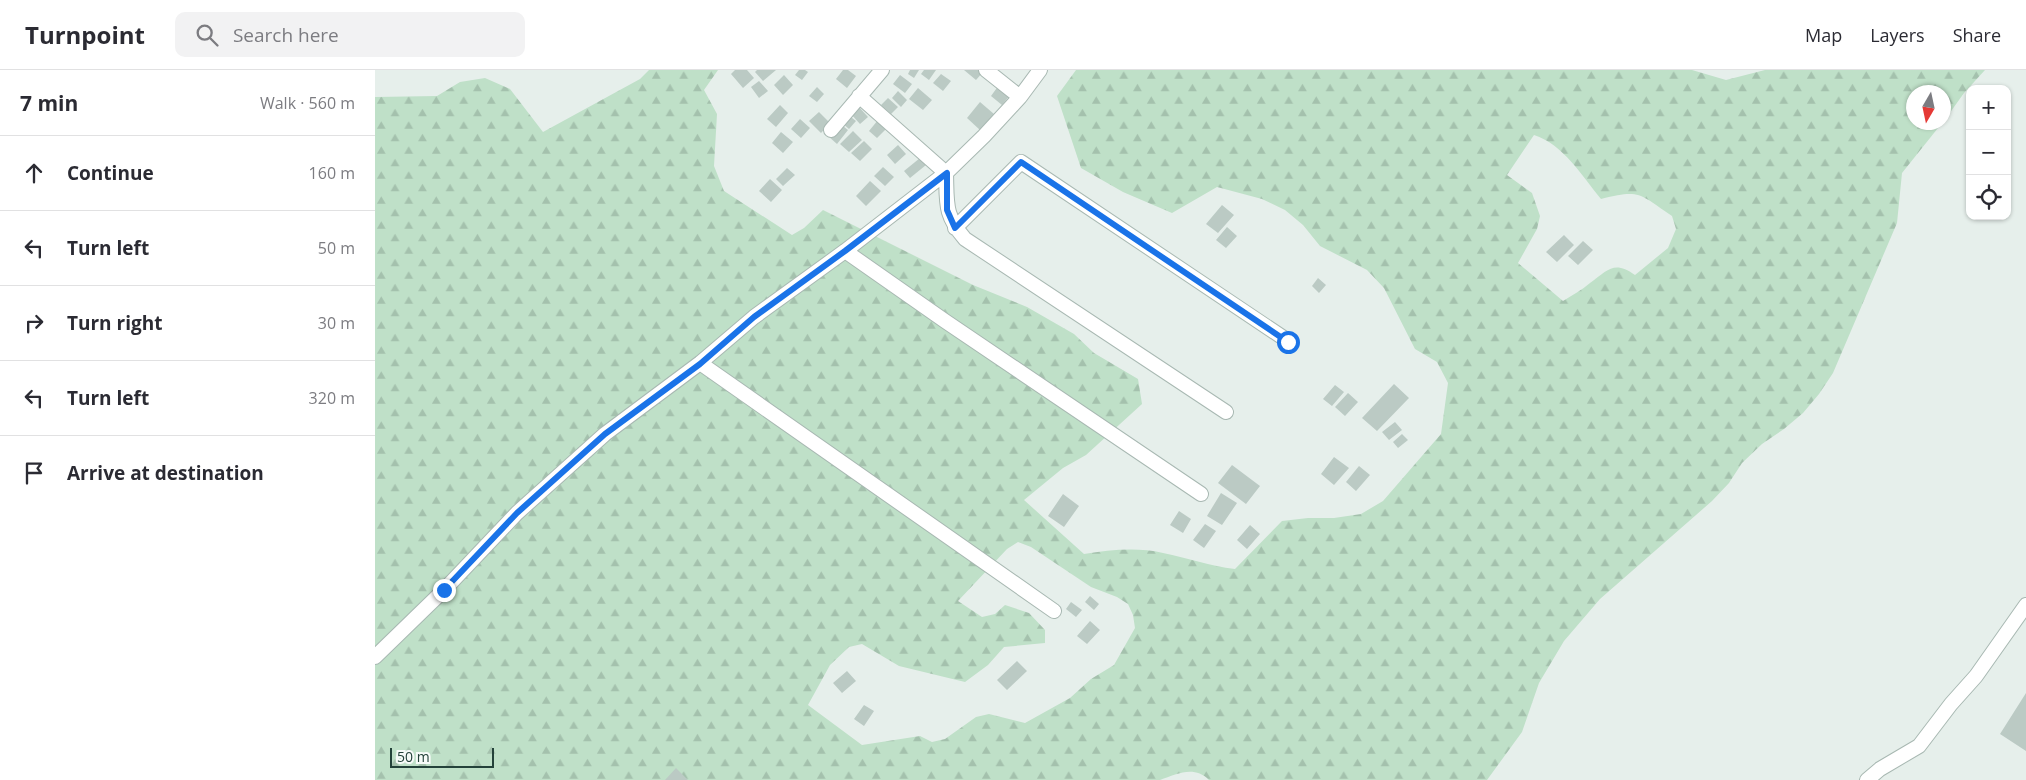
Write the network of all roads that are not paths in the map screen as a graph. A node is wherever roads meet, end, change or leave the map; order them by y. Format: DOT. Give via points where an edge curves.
graph roads {
  1 [pos="882,70"];
  2 [pos="986,70"];
  3 [pos="1040,70"];
  4 [pos="859,96"];
  5 [pos="1020,97"];
  6 [pos="831,130"];
  7 [pos="947,173"];
  8 [pos="955,228"];
  9 [pos="845,251"];
  10 [pos="1288,342"];
  11 [pos="700,364"];
  12 [pos="1226,412"];
  13 [pos="1201,494"];
  14 [pos="2026,605"];
  15 [pos="1054,611"];
  16 [pos="375,657"];
  17 [pos="1867,780"];
  1 -- 4 [label="street"];
  2 -- 5 [label="street"];
  3 -- 5 [label="street"];
  4 -- 6 [label="street"];
  4 -- 7 [label="street"];
  5 -- 7 [label="street"];
  7 -- 8 [label="street" via="947,210"];
  7 -- 9 [label="street"];
  8 -- 10 [label="street" via="1021,162"];
  8 -- 12 [label="street" via="965,239"];
  9 -- 11 [label="street" via="754,317"];
  9 -- 13 [label="street"];
  11 -- 15 [label="street"];
  11 -- 16 [label="street" via="605,434 525,506"];
  14 -- 17 [label="street" via="1976,676 1919,746"];
}
